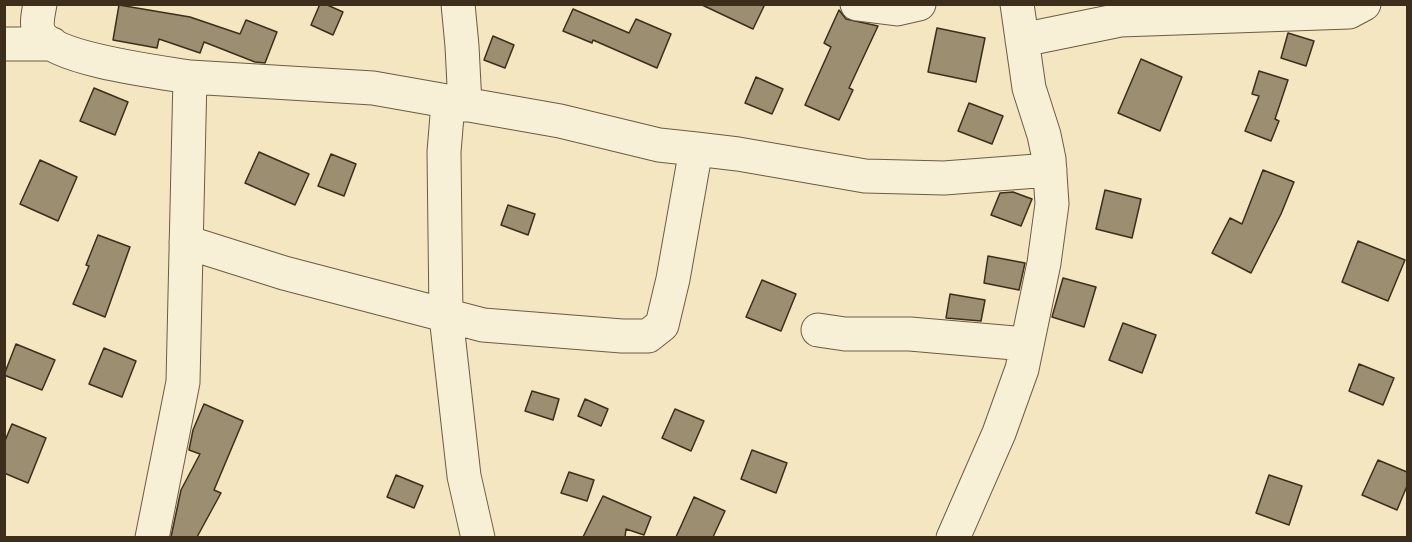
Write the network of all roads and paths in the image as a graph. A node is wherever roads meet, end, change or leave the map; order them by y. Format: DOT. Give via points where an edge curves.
graph roads {
  1 [pos="40,4"];
  2 [pos="458,4"];
  3 [pos="857,4"];
  4 [pos="919,4"];
  5 [pos="1017,4"];
  6 [pos="1364,4"];
  7 [pos="1022,40"];
  8 [pos="4,44"];
  9 [pos="52,44"];
  10 [pos="190,77"];
  11 [pos="456,104"];
  12 [pos="696,149"];
  13 [pos="1050,170"];
  14 [pos="186,242"];
  15 [pos="447,316"];
  16 [pos="818,330"];
  17 [pos="1026,344"];
  18 [pos="152,537"];
  19 [pos="478,537"];
  20 [pos="953,537"];
  1 -- 9 [label="street" via="37,22 41,36"];
  2 -- 11 [label="street" via="462,46"];
  3 -- 4 [label="street" via="897,9"];
  5 -- 7 [label="street"];
  6 -- 7 [label="street" via="1349,12 1120,20"];
  7 -- 13 [label="street" via="1029,88"];
  8 -- 9 [label="street"];
  9 -- 10 [label="street" via="73,54"];
  10 -- 11 [label="street" via="373,88"];
  10 -- 14 [label="street"];
  11 -- 12 [label="street"];
  11 -- 15 [label="street" via="444,152"];
  12 -- 13 [label="street" via="865,176 944,178"];
  12 -- 15 [label="street" via="662,325 648,336 483,325"];
  13 -- 17 [label="street" via="1052,204 1044,263"];
  14 -- 15 [label="street" via="284,273"];
  14 -- 18 [label="street" via="183,382"];
  15 -- 19 [label="street" via="464,476"];
  16 -- 17 [label="street"];
  17 -- 20 [label="street" via="1022,369 999,433"];
}
